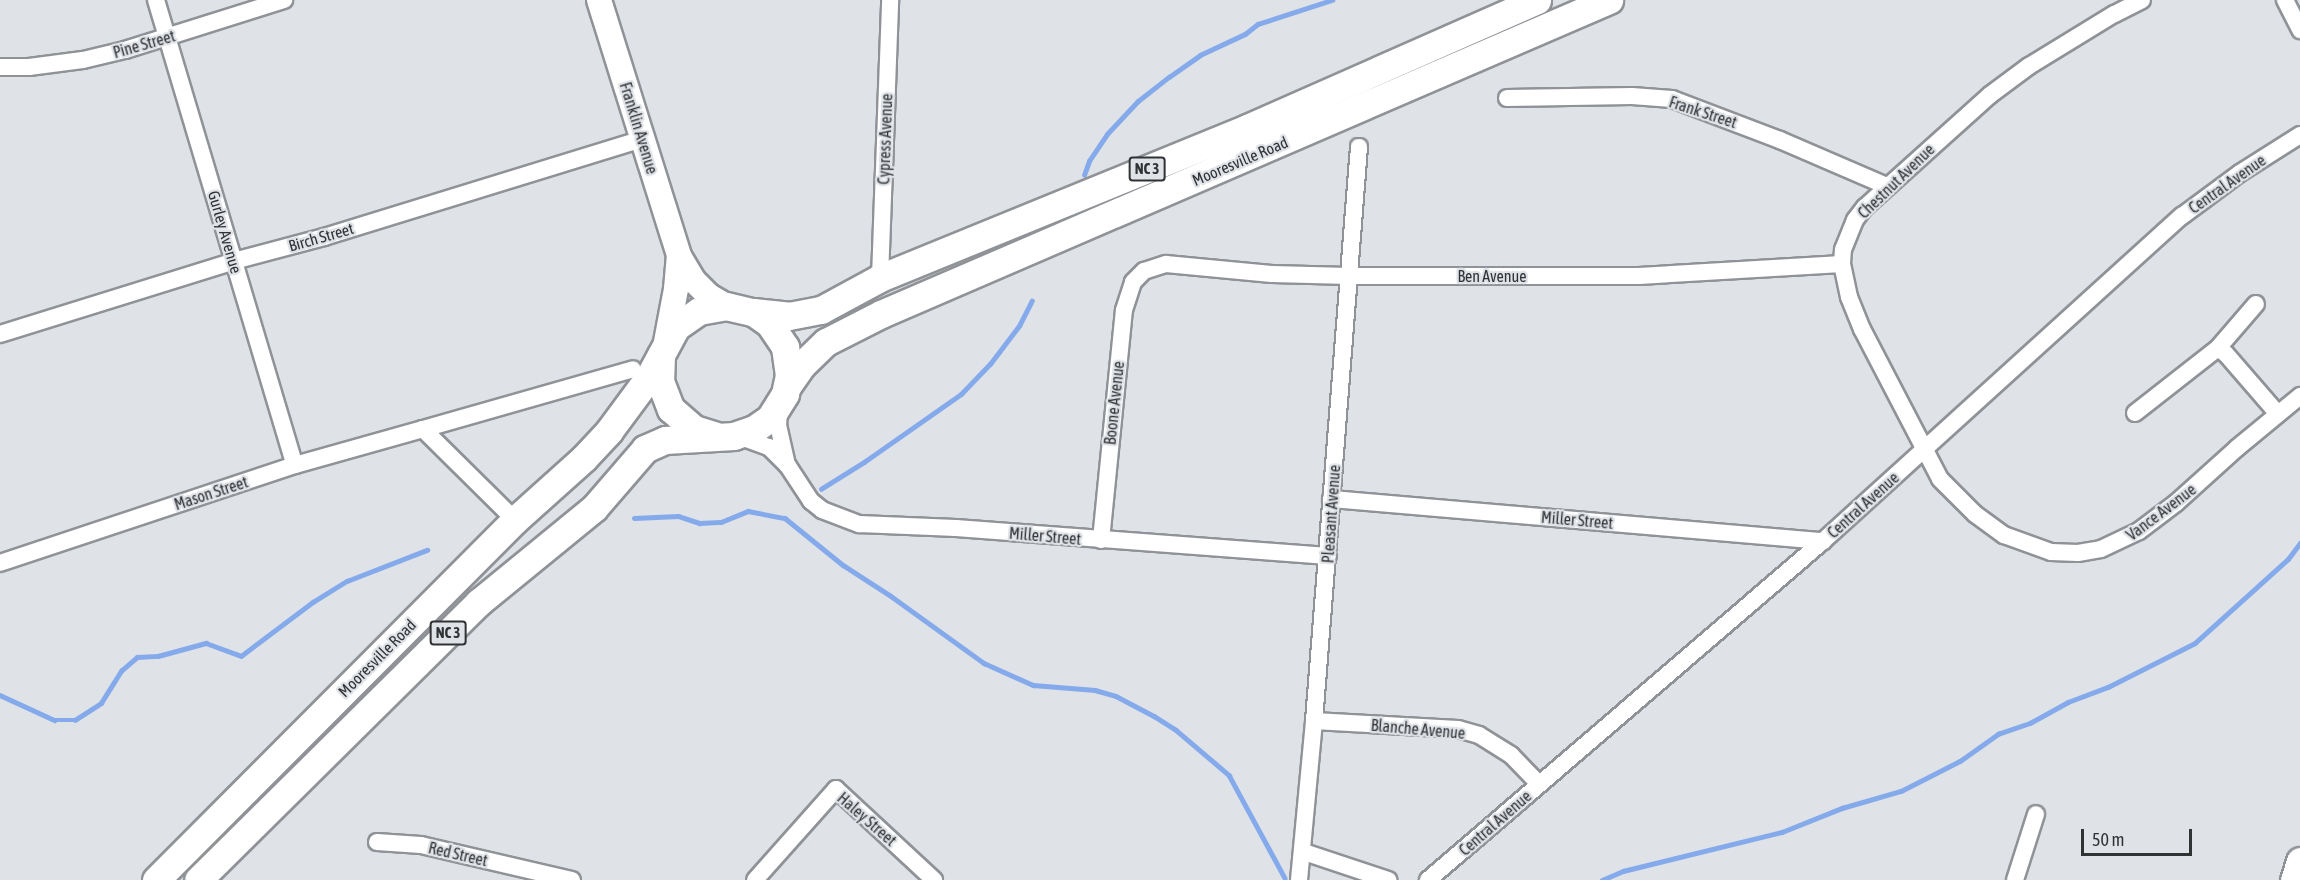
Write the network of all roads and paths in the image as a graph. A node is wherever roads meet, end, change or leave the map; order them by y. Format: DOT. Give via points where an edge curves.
graph roads {
  1 [pos="156,0"];
  2 [pos="284,0"];
  3 [pos="599,0"];
  4 [pos="890,0"];
  5 [pos="1537,0"];
  6 [pos="1609,0"];
  7 [pos="2142,0"];
  8 [pos="2285,0"];
  9 [pos="2300,30"];
  10 [pos="167,37"];
  11 [pos="0,67"];
  12 [pos="1507,98"];
  13 [pos="2300,135"];
  14 [pos="643,139"];
  15 [pos="1359,147"];
  16 [pos="1887,186"];
  17 [pos="679,256"];
  18 [pos="234,261"];
  19 [pos="1842,264"];
  20 [pos="1144,271"];
  21 [pos="1349,276"];
  22 [pos="880,278"];
  23 [pos="2256,304"];
  24 [pos="726,306"];
  25 [pos="753,312"];
  26 [pos="0,334"];
  27 [pos="664,347"];
  28 [pos="2218,348"];
  29 [pos="633,369"];
  30 [pos="785,394"];
  31 [pos="2300,396"];
  32 [pos="2135,413"];
  33 [pos="2278,414"];
  34 [pos="423,429"];
  35 [pos="729,436"];
  36 [pos="1924,450"];
  37 [pos="295,465"];
  38 [pos="788,466"];
  39 [pos="1331,499"];
  40 [pos="515,520"];
  41 [pos="1101,540"];
  42 [pos="1823,542"];
  43 [pos="1328,556"];
  44 [pos="0,563"];
  45 [pos="1314,721"];
  46 [pos="1539,784"];
  47 [pos="2036,814"];
  48 [pos="377,842"];
  49 [pos="1304,852"];
  50 [pos="2300,861"];
  51 [pos="156,880"];
  52 [pos="198,880"];
  53 [pos="572,880"];
  54 [pos="754,880"];
  55 [pos="934,880"];
  56 [pos="1299,880"];
  57 [pos="1388,880"];
  58 [pos="1428,880"];
  59 [pos="2015,880"];
  60 [pos="2294,880"];
  1 -- 10 [label="street, Gurley Avenue"];
  2 -- 10 [label="street, Pine Street"];
  3 -- 14 [label="street, Franklin Avenue"];
  4 -- 22 [label="street, Cypress Avenue"];
  5 -- 22 [label="main road, Mooresville Road / NC 3" via="1247,128"];
  6 -- 30 [label="main road, Mooresville Road" via="881,314 826,342 802,365"];
  7 -- 16 [label="street, Chestnut Avenue" via="2021,72"];
  8 -- 9 [label="street"];
  10 -- 11 [label="street, Pine Street" via="83,60"];
  10 -- 18 [label="street, Gurley Avenue"];
  12 -- 16 [label="street, Frank Street" via="1672,99"];
  13 -- 36 [label="street, Central Avenue" via="2182,216"];
  14 -- 17 [label="street, Franklin Avenue"];
  14 -- 18 [label="street, Birch Street"];
  15 -- 21 [label="street, Pleasant Avenue"];
  16 -- 19 [label="street, Chestnut Avenue" via="1855,220 1843,249"];
  17 -- 24 [label="street, Franklin Avenue" via="694,281"];
  17 -- 27 [label="street, Franklin Avenue"];
  18 -- 26 [label="street, Birch Street"];
  18 -- 37 [label="street, Gurley Avenue"];
  19 -- 21 [label="street, Ben Avenue" via="1639,276"];
  19 -- 36 [label="street, Chestnut Avenue" via="1849,297 1862,329"];
  20 -- 21 [label="street, Ben Avenue" via="1166,264 1272,274"];
  20 -- 41 [label="street, Boone Avenue" via="1133,282 1124,310"];
  21 -- 39 [label="street, Pleasant Avenue"];
  22 -- 25 [label="main road, Mooresville Road / NC 3" via="814,313 789,316"];
  23 -- 28 [label="street"];
  24 -- 25 [label="main road, Mooresville Road"];
  24 -- 27 [label="main road, Mooresville Road" via="691,315 676,327"];
  25 -- 30 [label="main road, Mooresville Road" via="775,330 785,347 789,366"];
  27 -- 35 [label="main road" via="660,381 671,409 694,429"];
  27 -- 40 [label="main road, Mooresville Road / NC 3" via="649,377 609,431"];
  28 -- 32 [label="street"];
  28 -- 33 [label="street"];
  29 -- 34 [label="street, Mason Street"];
  30 -- 35 [label="main road, Mooresville Road" via="762,424"];
  30 -- 38 [label="street, Miller Street" via="778,425"];
  31 -- 33 [label="street, Vance Avenue"];
  33 -- 36 [label="street, Vance Avenue" via="2139,531 2101,549 2078,552 2050,552 2004,535 1975,514 1940,479"];
  34 -- 37 [label="street, Mason Street"];
  34 -- 40 [label="street"];
  35 -- 38 [label="street, Miller Street" via="765,444"];
  35 -- 52 [label="main road, Mooresville Road / NC 3" via="665,440 645,449 594,508 479,602"];
  36 -- 42 [label="street, Central Avenue"];
  37 -- 44 [label="street, Mason Street"];
  38 -- 41 [label="street, Miller Street" via="815,505 851,523"];
  39 -- 42 [label="street, Miller Street"];
  39 -- 43 [label="street, Pleasant Avenue"];
  40 -- 51 [label="main road, Mooresville Road / NC 3"];
  41 -- 43 [label="street, Miller Street"];
  42 -- 46 [label="street, Central Avenue"];
  43 -- 45 [label="street, Pleasant Avenue"];
  45 -- 46 [label="street, Blanche Avenue" via="1458,729 1479,735 1511,755"];
  45 -- 49 [label="street, Pleasant Avenue"];
  46 -- 58 [label="street, Central Avenue"];
  47 -- 59 [label="street"];
  48 -- 53 [label="street, Red Street" via="421,845"];
  49 -- 56 [label="street, Pleasant Avenue"];
  49 -- 57 [label="street"];
  50 -- 60 [label="main road"];
  54 -- 55 [label="street, Haley Street" via="836,789"];
}
